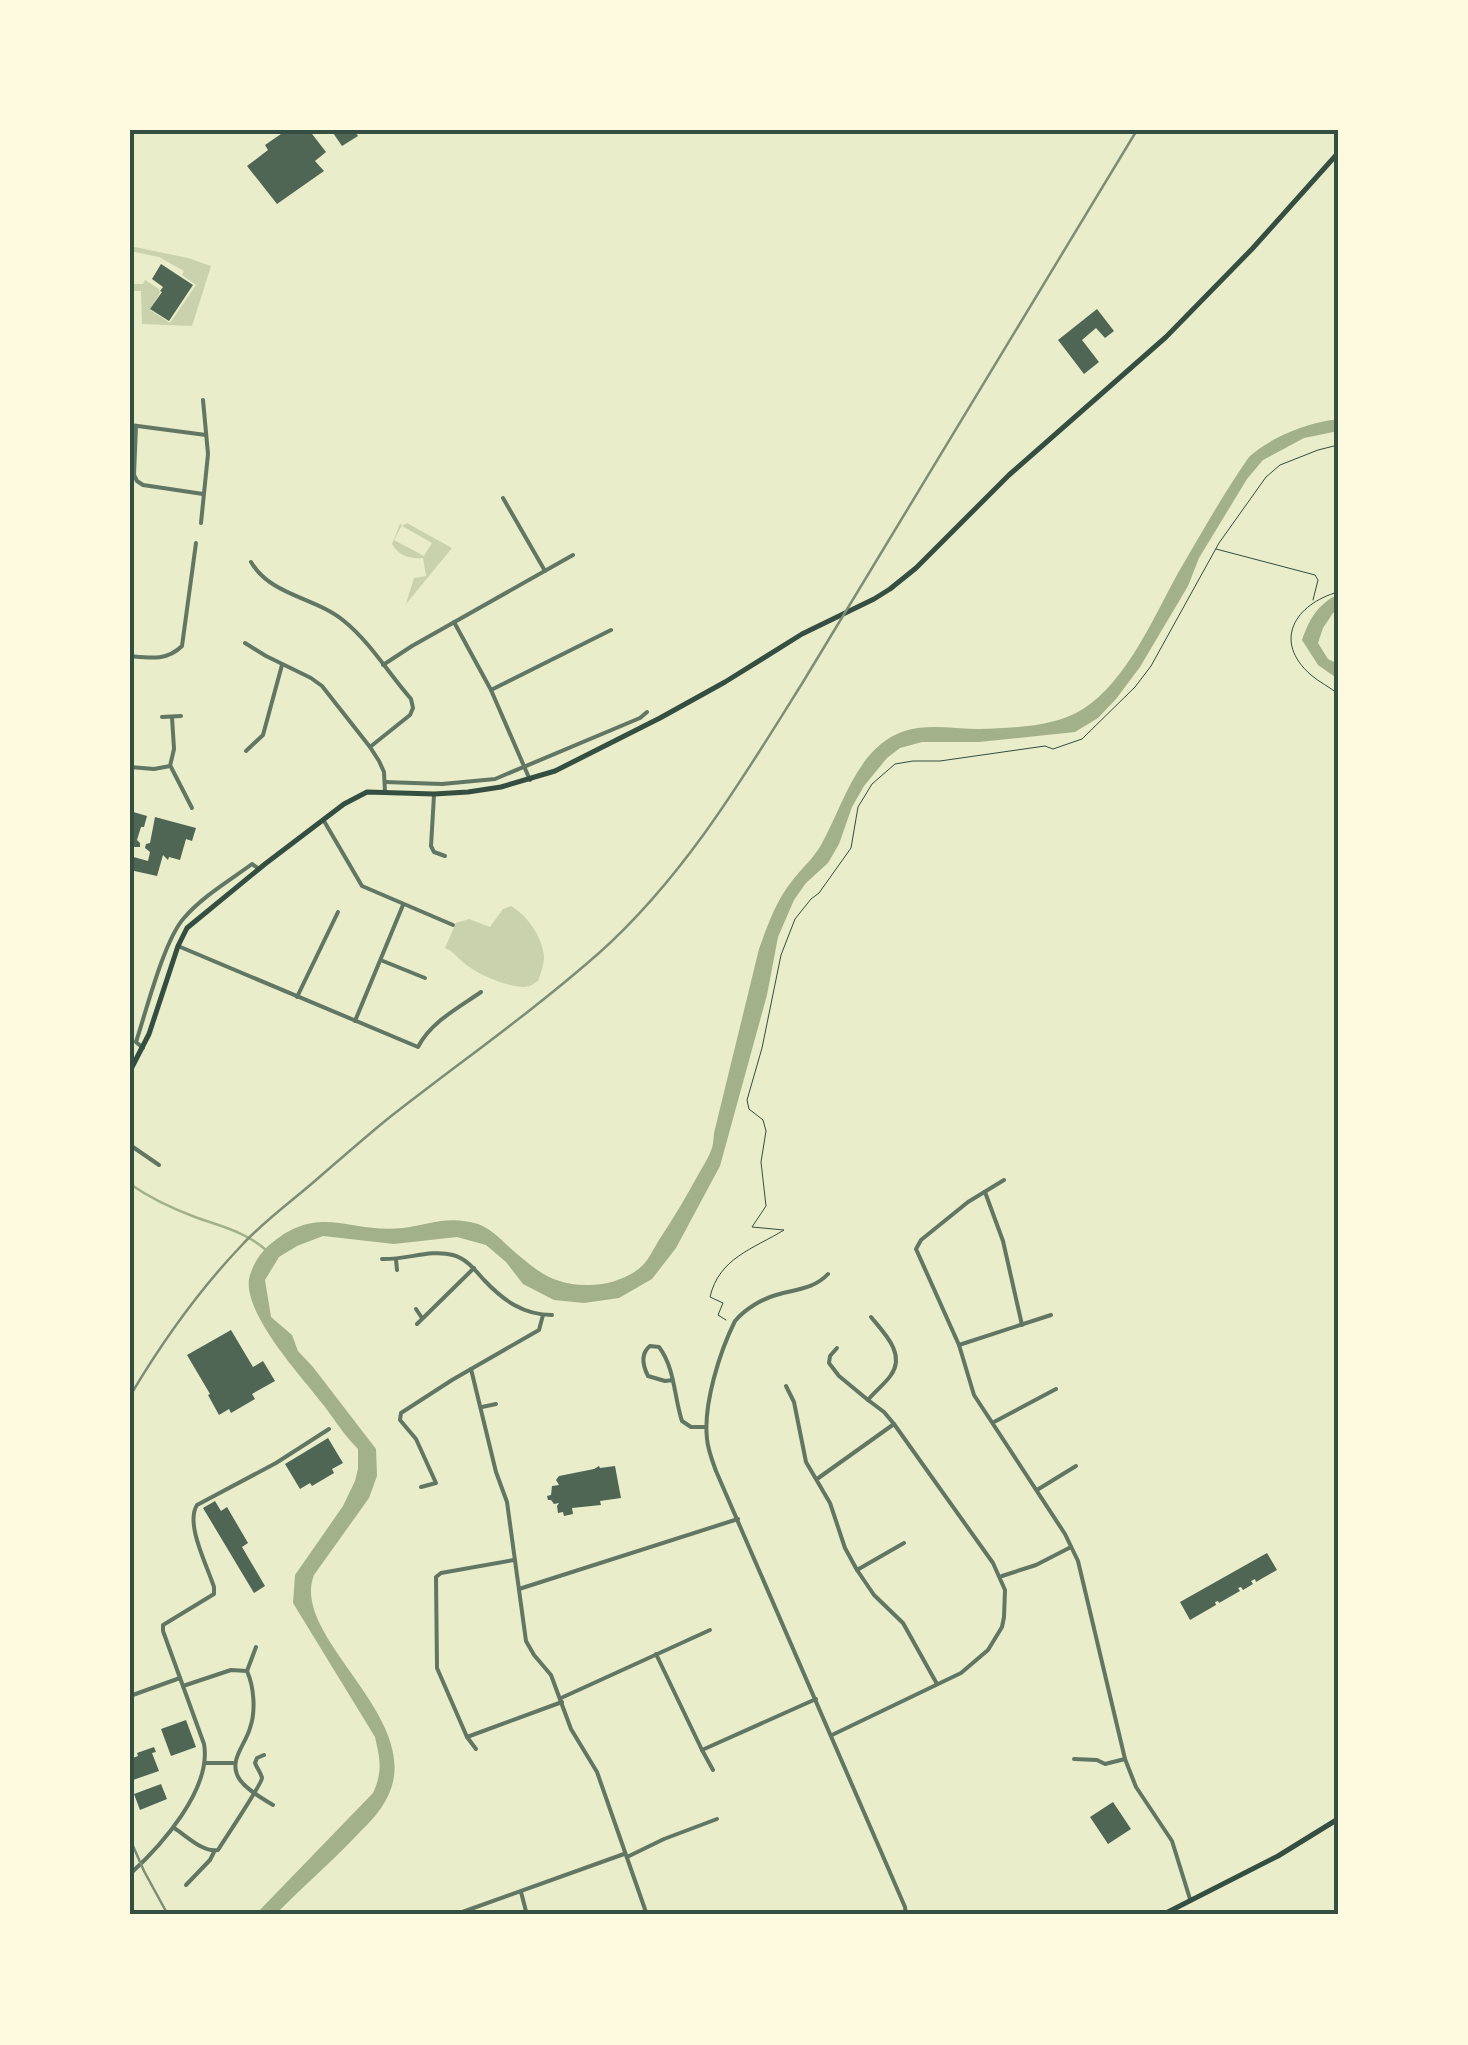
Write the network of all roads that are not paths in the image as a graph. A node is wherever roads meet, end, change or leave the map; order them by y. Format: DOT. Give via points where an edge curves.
graph roads {
  1 [pos="1338,153"];
  2 [pos="203,400"];
  3 [pos="133,426"];
  4 [pos="206,435"];
  5 [pos="203,494"];
  6 [pos="504,498"];
  7 [pos="201,523"];
  8 [pos="196,544"];
  9 [pos="573,556"];
  10 [pos="251,562"];
  11 [pos="545,570"];
  12 [pos="454,622"];
  13 [pos="610,630"];
  14 [pos="246,644"];
  15 [pos="130,656"];
  16 [pos="282,665"];
  17 [pos="383,665"];
  18 [pos="491,690"];
  19 [pos="648,712"];
  20 [pos="172,716"];
  21 [pos="181,716"];
  22 [pos="162,717"];
  23 [pos="370,746"];
  24 [pos="246,751"];
  25 [pos="170,766"];
  26 [pos="524,767"];
  27 [pos="130,768"];
  28 [pos="530,780"];
  29 [pos="385,782"];
  30 [pos="385,792"];
  31 [pos="434,794"];
  32 [pos="186,798"];
  33 [pos="176,804"];
  34 [pos="192,808"];
  35 [pos="323,820"];
  36 [pos="445,856"];
  37 [pos="259,869"];
  38 [pos="403,905"];
  39 [pos="338,912"];
  40 [pos="181,921"];
  41 [pos="453,925"];
  42 [pos="187,928"];
  43 [pos="178,946"];
  44 [pos="382,960"];
  45 [pos="425,978"];
  46 [pos="481,992"];
  47 [pos="296,997"];
  48 [pos="355,1022"];
  49 [pos="143,1048"];
  50 [pos="130,1071"];
  51 [pos="130,1145"];
  52 [pos="160,1164"];
  53 [pos="1004,1180"];
  54 [pos="984,1192"];
  55 [pos="382,1259"];
  56 [pos="396,1260"];
  57 [pos="474,1268"];
  58 [pos="397,1270"];
  59 [pos="828,1274"];
  60 [pos="416,1308"];
  61 [pos="1052,1314"];
  62 [pos="543,1315"];
  63 [pos="552,1315"];
  64 [pos="872,1317"];
  65 [pos="422,1318"];
  66 [pos="416,1324"];
  67 [pos="1022,1325"];
  68 [pos="958,1345"];
  69 [pos="837,1348"];
  70 [pos="471,1368"];
  71 [pos="673,1380"];
  72 [pos="786,1386"];
  73 [pos="1056,1389"];
  74 [pos="868,1400"];
  75 [pos="496,1404"];
  76 [pos="482,1407"];
  77 [pos="993,1422"];
  78 [pos="894,1424"];
  79 [pos="706,1427"];
  80 [pos="329,1429"];
  81 [pos="1076,1466"];
  82 [pos="817,1479"];
  83 [pos="421,1486"];
  84 [pos="1037,1490"];
  85 [pos="738,1518"];
  86 [pos="904,1543"];
  87 [pos="1071,1547"];
  88 [pos="515,1560"];
  89 [pos="856,1570"];
  90 [pos="1000,1576"];
  91 [pos="518,1589"];
  92 [pos="710,1630"];
  93 [pos="256,1648"];
  94 [pos="656,1654"];
  95 [pos="247,1672"];
  96 [pos="180,1678"];
  97 [pos="936,1684"];
  98 [pos="183,1686"];
  99 [pos="130,1696"];
  100 [pos="816,1699"];
  101 [pos="562,1700"];
  102 [pos="832,1734"];
  103 [pos="467,1738"];
  104 [pos="476,1749"];
  105 [pos="702,1750"];
  106 [pos="264,1755"];
  107 [pos="1125,1758"];
  108 [pos="1074,1759"];
  109 [pos="205,1762"];
  110 [pos="234,1763"];
  111 [pos="713,1770"];
  112 [pos="255,1793"];
  113 [pos="273,1805"];
  114 [pos="717,1819"];
  115 [pos="1338,1819"];
  116 [pos="173,1827"];
  117 [pos="214,1852"];
  118 [pos="627,1855"];
  119 [pos="130,1874"];
  120 [pos="186,1885"];
  121 [pos="521,1892"];
  122 [pos="1191,1901"];
  123 [pos="454,1915"];
  124 [pos="528,1915"];
  125 [pos="648,1915"];
  126 [pos="906,1915"];
  127 [pos="1162,1915"];
  1 -- 28 [label="main road" via="1166,337 902,580 660,718"];
  2 -- 4 [label="street"];
  3 -- 4 [label="street"];
  3 -- 5 [label="street" via="137,481"];
  4 -- 5 [label="street"];
  5 -- 7 [label="street"];
  6 -- 11 [label="street"];
  8 -- 15 [label="street" via="182,646 157,658"];
  9 -- 11 [label="street"];
  10 -- 17 [label="street" via="266,580 345,621"];
  11 -- 12 [label="street"];
  12 -- 17 [label="street"];
  12 -- 18 [label="street"];
  13 -- 18 [label="street"];
  14 -- 16 [label="street"];
  16 -- 23 [label="street" via="322,686"];
  16 -- 24 [label="street" via="263,734"];
  17 -- 23 [label="street" via="413,708"];
  18 -- 26 [label="street"];
  19 -- 26 [label="street"];
  20 -- 21 [label="street"];
  20 -- 22 [label="street"];
  20 -- 25 [label="street"];
  23 -- 29 [label="street"];
  25 -- 27 [label="street"];
  25 -- 32 [label="street"];
  26 -- 28 [label="street"];
  26 -- 29 [label="street" via="473,782"];
  28 -- 31 [label="main road"];
  29 -- 30 [label="street"];
  30 -- 31 [label="main road"];
  30 -- 35 [label="main road" via="362,794"];
  31 -- 36 [label="street" via="431,846"];
  32 -- 33 [label="street"];
  32 -- 34 [label="street"];
  35 -- 37 [label="main road"];
  35 -- 38 [label="street" via="362,886"];
  37 -- 40 [label="street" via="252,864"];
  37 -- 42 [label="main road"];
  38 -- 41 [label="street"];
  38 -- 44 [label="street"];
  39 -- 47 [label="street"];
  40 -- 42 [label="street"];
  40 -- 49 [label="street" via="136,1042"];
  42 -- 43 [label="main road"];
  43 -- 47 [label="street"];
  43 -- 49 [label="main road"];
  44 -- 45 [label="street"];
  44 -- 48 [label="street"];
  46 -- 48 [label="street" via="428,1030 418,1047"];
  47 -- 48 [label="street"];
  49 -- 50 [label="main road"];
  51 -- 52 [label="street"];
  53 -- 54 [label="street"];
  54 -- 67 [label="street"];
  54 -- 68 [label="street" via="916,1249"];
  55 -- 56 [label="street"];
  56 -- 57 [label="street" via="432,1253"];
  56 -- 58 [label="street"];
  57 -- 62 [label="street" via="503,1298"];
  57 -- 65 [label="street"];
  59 -- 79 [label="street" via="819,1284 764,1300 739,1316 718,1363"];
  60 -- 65 [label="street"];
  61 -- 67 [label="street"];
  62 -- 63 [label="street"];
  62 -- 70 [label="street" via="539,1330"];
  64 -- 74 [label="street" via="894,1346 895,1365"];
  65 -- 66 [label="street"];
  67 -- 68 [label="street"];
  68 -- 77 [label="street" via="974,1395"];
  69 -- 74 [label="street" via="829,1363"];
  70 -- 76 [label="street"];
  70 -- 83 [label="street" via="400,1415 434,1474 436,1484"];
  71 -- 71 [label="street" via="662,1351 646,1349 648,1376"];
  71 -- 79 [label="street" via="682,1421"];
  72 -- 82 [label="street"];
  73 -- 77 [label="street"];
  74 -- 78 [label="street"];
  75 -- 76 [label="street"];
  76 -- 88 [label="street"];
  77 -- 84 [label="street"];
  78 -- 82 [label="street"];
  78 -- 90 [label="street"];
  79 -- 85 [label="street" via="709,1452"];
  80 -- 96 [label="street" via="193,1510 214,1590 163,1625"];
  81 -- 84 [label="street"];
  82 -- 89 [label="street"];
  84 -- 87 [label="street"];
  85 -- 91 [label="street"];
  85 -- 100 [label="street"];
  86 -- 89 [label="street"];
  87 -- 90 [label="street"];
  87 -- 107 [label="street"];
  88 -- 91 [label="street"];
  88 -- 103 [label="street" via="441,1573 435,1580 437,1668"];
  89 -- 97 [label="street" via="909,1632"];
  90 -- 97 [label="street" via="1006,1604 996,1638 978,1660"];
  91 -- 101 [label="street" via="526,1641"];
  92 -- 94 [label="street"];
  93 -- 95 [label="street"];
  94 -- 101 [label="street"];
  94 -- 105 [label="street"];
  95 -- 98 [label="street" via="232,1670"];
  95 -- 110 [label="street" via="252,1721"];
  96 -- 98 [label="street"];
  96 -- 99 [label="street"];
  97 -- 102 [label="street"];
  98 -- 109 [label="street"];
  100 -- 102 [label="street"];
  100 -- 105 [label="street"];
  101 -- 103 [label="street"];
  101 -- 118 [label="street"];
  102 -- 126 [label="street"];
  103 -- 104 [label="street"];
  105 -- 111 [label="street"];
  106 -- 112 [label="street" via="255,1763 262,1778"];
  107 -- 108 [label="street" via="1105,1764"];
  107 -- 122 [label="street" via="1172,1841"];
  109 -- 110 [label="street"];
  109 -- 116 [label="street"];
  110 -- 112 [label="street" via="238,1778"];
  112 -- 113 [label="street"];
  112 -- 117 [label="street"];
  114 -- 118 [label="street"];
  115 -- 122 [label="main road"];
  116 -- 117 [label="street"];
  116 -- 119 [label="street"];
  117 -- 120 [label="street"];
  118 -- 121 [label="street"];
  118 -- 125 [label="street"];
  121 -- 123 [label="street"];
  121 -- 124 [label="street"];
  122 -- 127 [label="main road"];
}
